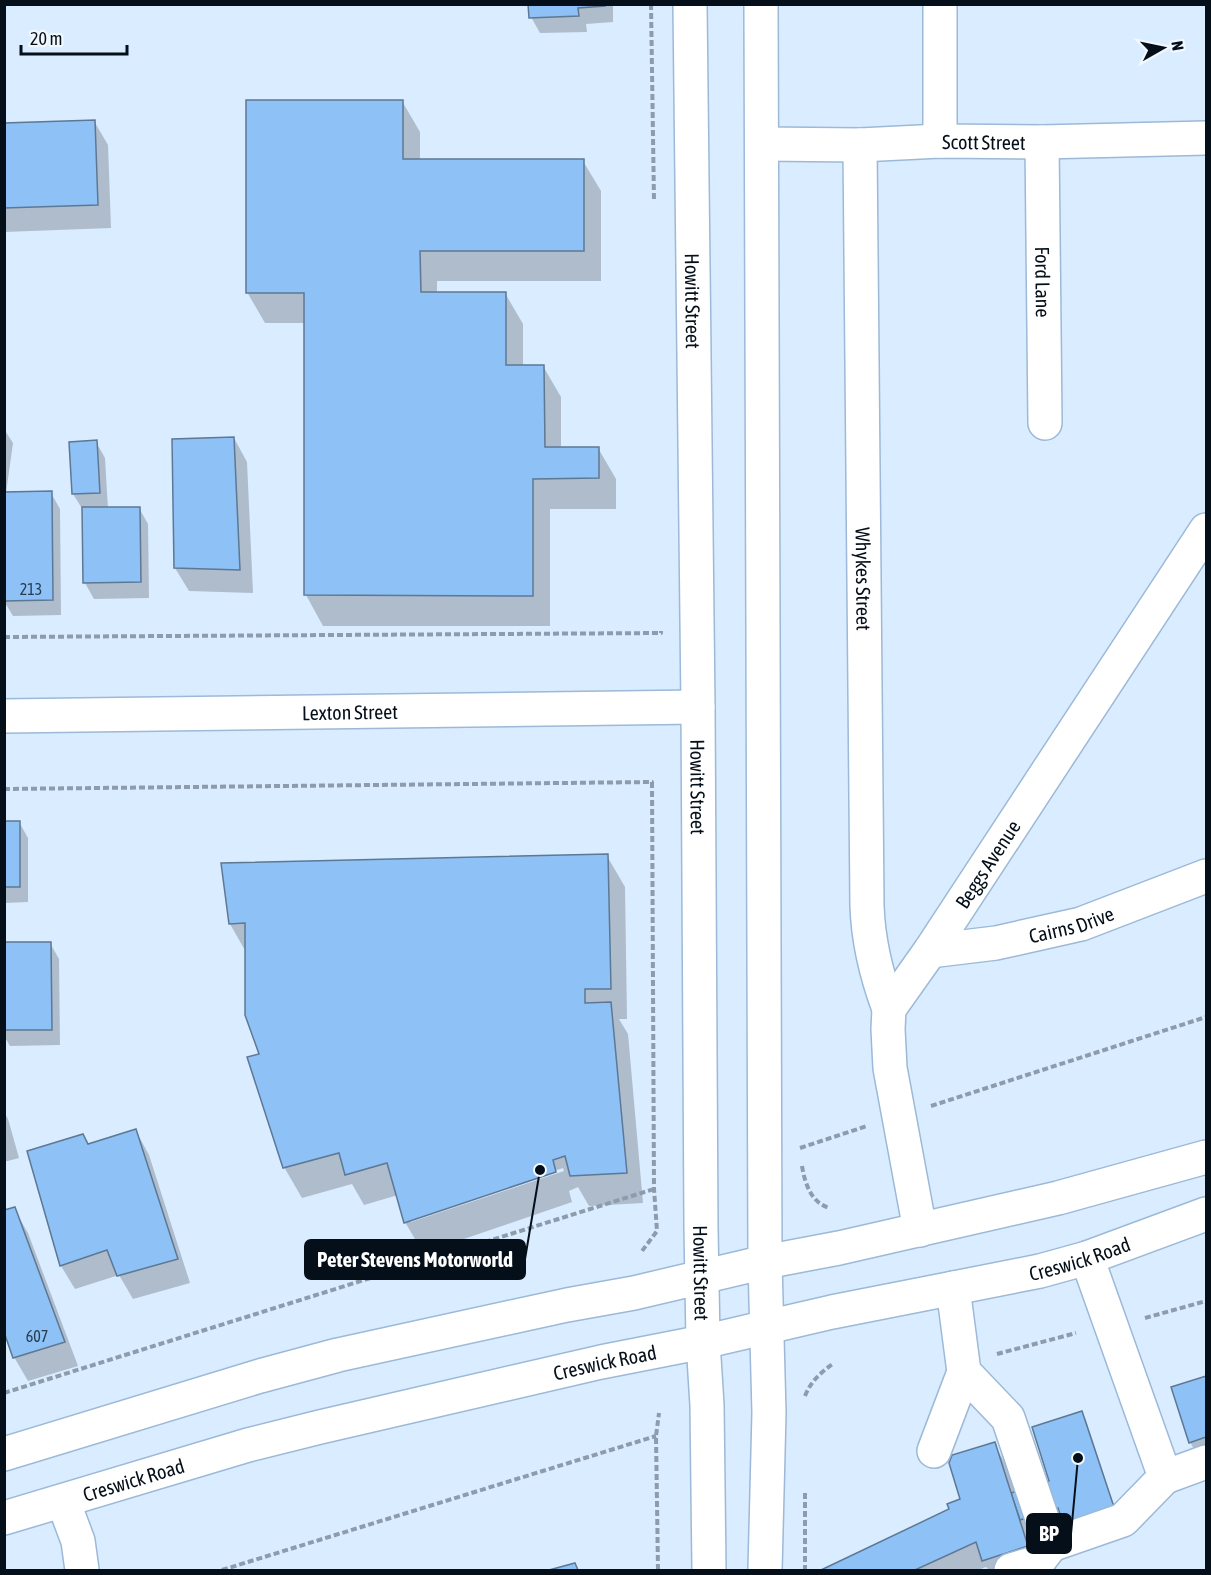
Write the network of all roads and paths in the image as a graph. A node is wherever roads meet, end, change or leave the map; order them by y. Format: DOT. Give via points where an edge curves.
graph roads {
  1 [pos="690,4"];
  2 [pos="761,4"];
  3 [pos="940,4"];
  4 [pos="1206,138"];
  5 [pos="940,141"];
  6 [pos="1042,142"];
  7 [pos="762,144"];
  8 [pos="860,145"];
  9 [pos="1044,423"];
  10 [pos="1206,530"];
  11 [pos="662,633"];
  12 [pos="4,637"];
  13 [pos="698,707"];
  14 [pos="4,716"];
  15 [pos="4,789"];
  16 [pos="1206,876"];
  17 [pos="930,951"];
  18 [pos="889,1009"];
  19 [pos="1206,1017"];
  20 [pos="899,1116"];
  21 [pos="1206,1157"];
  22 [pos="654,1189"];
  23 [pos="830,1208"];
  24 [pos="1206,1214"];
  25 [pos="920,1230"];
  26 [pos="642,1251"];
  27 [pos="1087,1258"];
  28 [pos="765,1262"];
  29 [pos="702,1278"];
  30 [pos="953,1288"];
  31 [pos="1206,1301"];
  32 [pos="1111,1325"];
  33 [pos="767,1327"];
  34 [pos="703,1342"];
  35 [pos="834,1362"];
  36 [pos="963,1367"];
  37 [pos="4,1393"];
  38 [pos="804,1401"];
  39 [pos="659,1413"];
  40 [pos="656,1436"];
  41 [pos="934,1451"];
  42 [pos="4,1454"];
  43 [pos="1206,1462"];
  44 [pos="1165,1477"];
  45 [pos="805,1492"];
  46 [pos="63,1501"];
  47 [pos="4,1518"];
  48 [pos="1051,1545"];
  49 [pos="82,1570"];
  50 [pos="222,1570"];
  51 [pos="658,1570"];
  52 [pos="709,1570"];
  53 [pos="765,1570"];
  54 [pos="805,1570"];
  55 [pos="1011,1570"];
  1 -- 13 [label="main road, Howitt Street"];
  2 -- 7 [label="main road"];
  3 -- 5 [label="main road"];
  4 -- 6 [label="main road, Scott Street"];
  5 -- 6 [label="main road, Scott Street"];
  5 -- 8 [label="main road, Scott Street"];
  6 -- 9 [label="main road, Ford Lane"];
  7 -- 8 [label="main road, Scott Street"];
  7 -- 28 [label="main road"];
  8 -- 18 [label="main road, Whykes Street" via="867,914 872,957"];
  10 -- 17 [label="main road, Beggs Avenue"];
  11 -- 12 [label="path"];
  13 -- 14 [label="main road, Lexton Street"];
  13 -- 29 [label="main road, Howitt Street"];
  15 -- 22 [label="path" via="652,782"];
  16 -- 17 [label="main road, Cairns Drive" via="1081,924 996,943"];
  17 -- 18 [label="main road, Beggs Avenue"];
  18 -- 20 [label="main road" via="888,1053"];
  19 -- 20 [label="path"];
  20 -- 23 [label="path" via="799,1148 804,1176 816,1202"];
  20 -- 25 [label="main road"];
  21 -- 25 [label="main road" via="1058,1198"];
  22 -- 26 [label="path" via="657,1231"];
  22 -- 37 [label="path"];
  24 -- 27 [label="main road, Creswick Road"];
  25 -- 28 [label="main road"];
  27 -- 30 [label="main road, Creswick Road"];
  27 -- 32 [label="main road"];
  28 -- 29 [label="main road"];
  28 -- 33 [label="main road"];
  29 -- 34 [label="main road, Howitt Street"];
  29 -- 42 [label="main road" via="338,1355"];
  30 -- 33 [label="main road, Creswick Road"];
  30 -- 36 [label="main road"];
  31 -- 32 [label="path"];
  32 -- 36 [label="path"];
  32 -- 44 [label="main road"];
  33 -- 34 [label="main road, Creswick Road"];
  33 -- 53 [label="main road"];
  34 -- 46 [label="main road, Creswick Road" via="320,1427"];
  34 -- 52 [label="main road, Howitt Street"];
  35 -- 38 [label="path" via="821,1371"];
  36 -- 41 [label="main road"];
  36 -- 48 [label="main road" via="1008,1418"];
  39 -- 40 [label="path"];
  40 -- 50 [label="path"];
  40 -- 51 [label="path"];
  43 -- 44 [label="main road"];
  44 -- 48 [label="main road" via="1123,1520"];
  45 -- 54 [label="path"];
  46 -- 47 [label="main road, Creswick Road"];
  46 -- 49 [label="main road" via="78,1541"];
  48 -- 55 [label="main road" via="1038,1562"];
}
